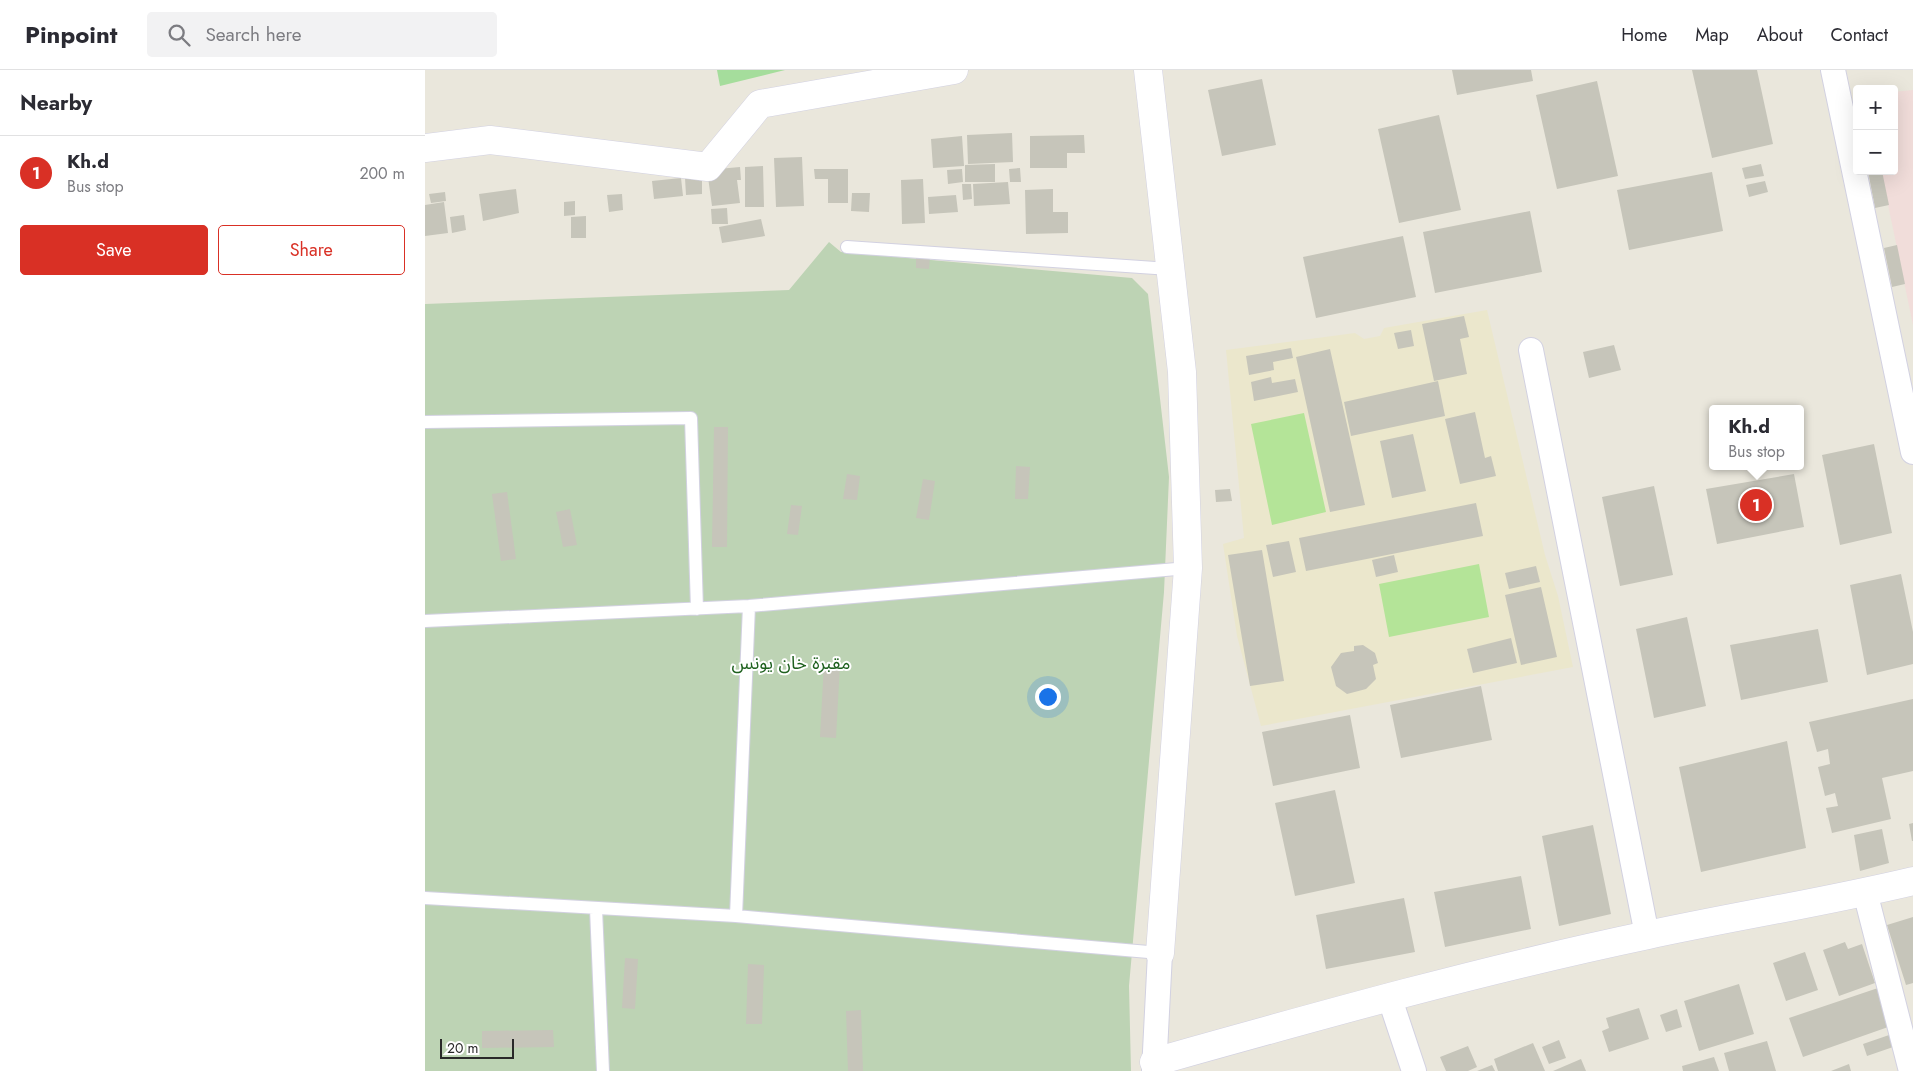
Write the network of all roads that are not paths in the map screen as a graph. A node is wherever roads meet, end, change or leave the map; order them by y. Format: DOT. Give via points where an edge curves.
graph roads {
  1 [pos="954,70"];
  2 [pos="1148,70"];
  3 [pos="1833,70"];
  4 [pos="425,148"];
  5 [pos="847,247"];
  6 [pos="1170,268"];
  7 [pos="1531,350"];
  8 [pos="425,422"];
  9 [pos="1913,452"];
  10 [pos="1188,568"];
  11 [pos="749,606"];
  12 [pos="697,609"];
  13 [pos="425,621"];
  14 [pos="1913,881"];
  15 [pos="1865,892"];
  16 [pos="425,898"];
  17 [pos="596,909"];
  18 [pos="736,916"];
  19 [pos="1647,935"];
  20 [pos="1160,953"];
  21 [pos="1389,996"];
  22 [pos="1910,1057"];
  23 [pos="1154,1067"];
  24 [pos="603,1071"];
  25 [pos="1414,1071"];
  1 -- 4 [label="street" via="760,104 708,167 490,140"];
  2 -- 6 [label="street"];
  3 -- 9 [label="street"];
  5 -- 6 [label="lane"];
  6 -- 10 [label="street" via="1182,372"];
  7 -- 19 [label="street"];
  8 -- 12 [label="lane" via="691,418"];
  10 -- 11 [label="lane"];
  10 -- 20 [label="street"];
  11 -- 12 [label="lane"];
  11 -- 18 [label="lane"];
  12 -- 13 [label="lane"];
  14 -- 15 [label="street"];
  15 -- 19 [label="street"];
  15 -- 22 [label="street"];
  16 -- 17 [label="lane"];
  17 -- 18 [label="lane"];
  17 -- 24 [label="lane"];
  18 -- 20 [label="lane"];
  19 -- 21 [label="street"];
  20 -- 23 [label="street"];
  21 -- 23 [label="street"];
  21 -- 25 [label="street"];
}
